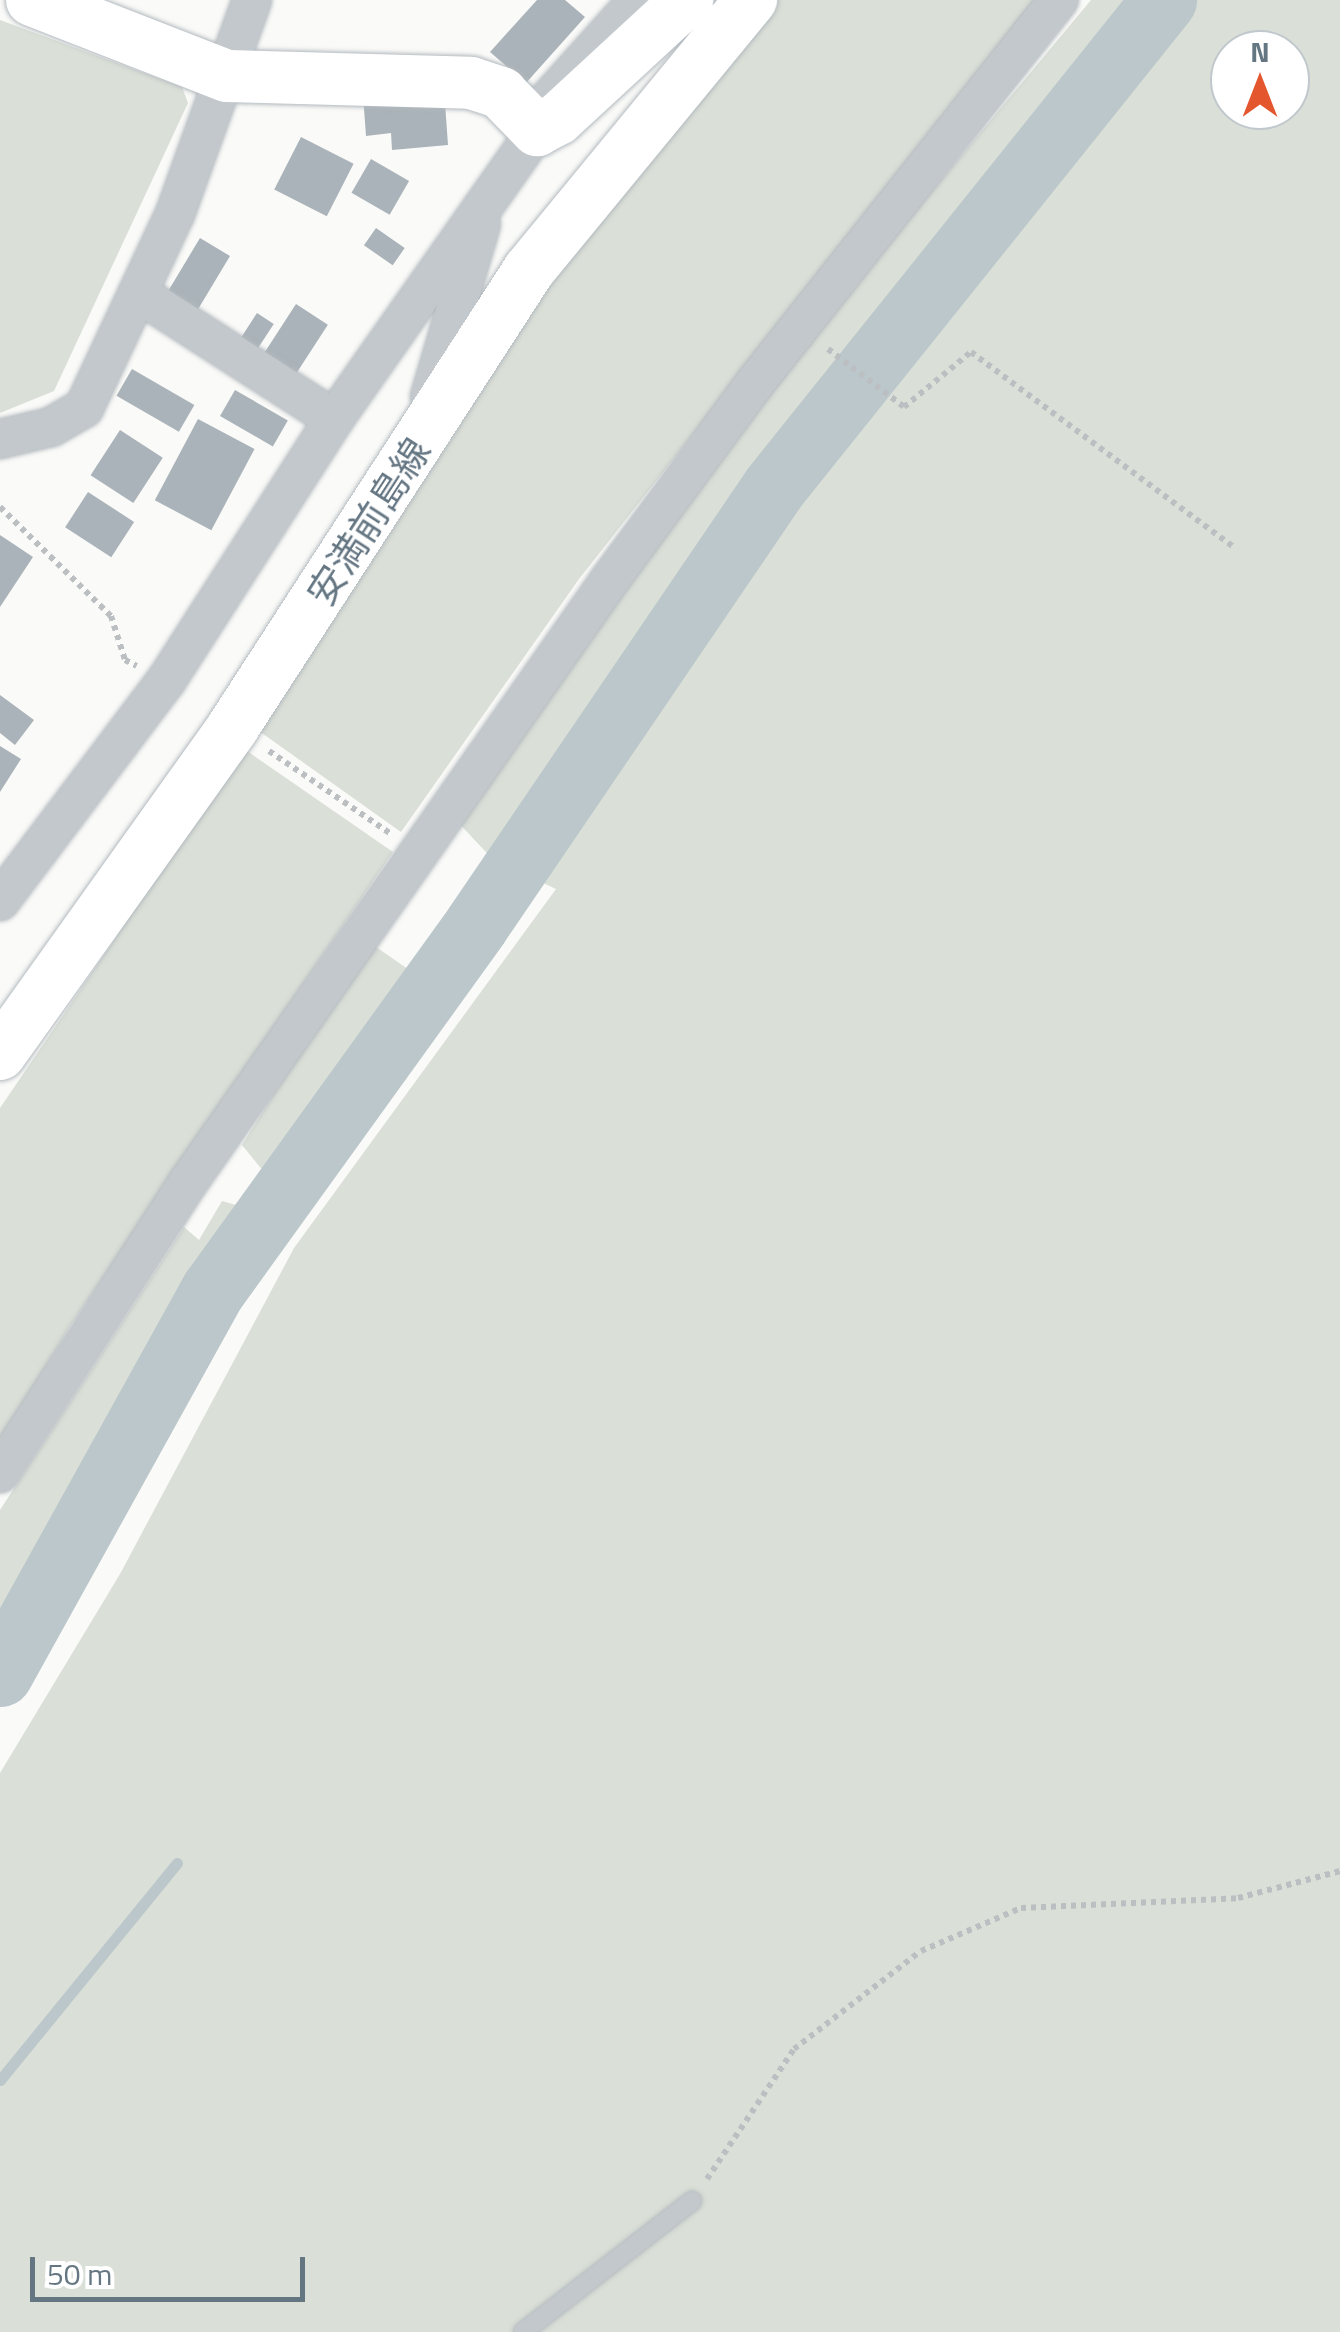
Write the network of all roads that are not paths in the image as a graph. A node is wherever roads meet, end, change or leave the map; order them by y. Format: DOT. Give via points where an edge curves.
graph roads {
  1 [pos="32,0"];
  2 [pos="252,0"];
  3 [pos="638,0"];
  4 [pos="687,0"];
  5 [pos="750,0"];
  6 [pos="1060,0"];
  7 [pos="227,76"];
  8 [pos="537,130"];
  9 [pos="485,205"];
  10 [pos="138,293"];
  11 [pos="334,419"];
  12 [pos="0,439"];
  13 [pos="407,466"];
  14 [pos="0,901"];
  15 [pos="0,1054"];
  16 [pos="0,1472"];
  17 [pos="692,2201"];
  18 [pos="524,2332"];
  1 -- 7 [label="main road"];
  2 -- 7 [label="street"];
  3 -- 8 [label="street" via="551,97"];
  4 -- 8 [label="main road" via="558,119"];
  5 -- 13 [label="main road, 安満前島線" via="529,270"];
  6 -- 16 [label="street" via="799,327 417,852"];
  7 -- 8 [label="main road" via="470,82 500,93"];
  7 -- 10 [label="street"];
  8 -- 9 [label="street"];
  9 -- 11 [label="street"];
  9 -- 13 [label="street" via="468,286"];
  10 -- 11 [label="street"];
  10 -- 12 [label="street" via="84,408 51,427"];
  11 -- 14 [label="street" via="166,680"];
  13 -- 15 [label="main road, 安満前島線"];
  17 -- 18 [label="lane"];
}
